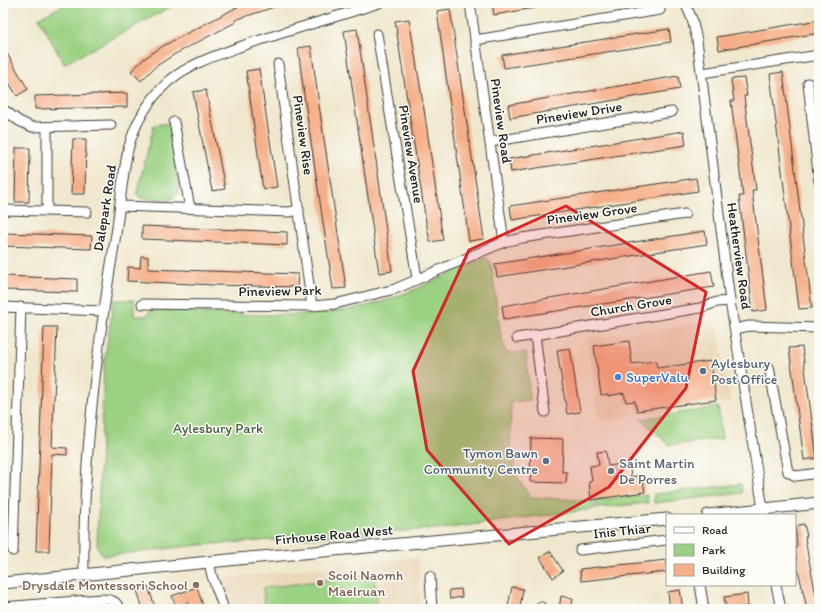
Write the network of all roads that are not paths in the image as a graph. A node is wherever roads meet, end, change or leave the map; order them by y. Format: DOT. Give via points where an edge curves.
graph roads {
  1 [pos="379,3"];
  2 [pos="470,3"];
  3 [pos="685,5"];
  4 [pos="660,10"];
  5 [pos="377,34"];
  6 [pos="475,40"];
  7 [pos="819,56"];
  8 [pos="278,64"];
  9 [pos="702,73"];
  10 [pos="808,83"];
  11 [pos="3,109"];
  12 [pos="672,112"];
  13 [pos="174,122"];
  14 [pos="111,125"];
  15 [pos="47,127"];
  16 [pos="490,142"];
  17 [pos="819,182"];
  18 [pos="120,206"];
  19 [pos="190,208"];
  20 [pos="3,210"];
  21 [pos="47,210"];
  22 [pos="299,210"];
  23 [pos="87,212"];
  24 [pos="685,214"];
  25 [pos="504,242"];
  26 [pos="417,278"];
  27 [pos="730,301"];
  28 [pos="142,304"];
  29 [pos="3,306"];
  30 [pos="312,306"];
  31 [pos="21,307"];
  32 [pos="103,311"];
  33 [pos="819,328"];
  34 [pos="735,329"];
  35 [pos="535,335"];
  36 [pos="517,338"];
  37 [pos="769,367"];
  38 [pos="545,412"];
  39 [pos="819,473"];
  40 [pos="819,503"];
  41 [pos="763,512"];
  42 [pos="726,514"];
  43 [pos="666,519"];
  44 [pos="666,540"];
  45 [pos="580,550"];
  46 [pos="13,551"];
  47 [pos="209,562"];
  48 [pos="84,576"];
  49 [pos="430,576"];
  50 [pos="3,583"];
  51 [pos="700,586"];
  52 [pos="776,586"];
  53 [pos="23,607"];
  54 [pos="3,608"];
  55 [pos="120,609"];
  56 [pos="224,609"];
  57 [pos="432,609"];
  58 [pos="704,609"];
  59 [pos="781,609"];
  1 -- 18 [label="street, Dalepark Road" via="221,54 170,80 153,97 132,137"];
  2 -- 6 [label="street, Pineview Road"];
  3 -- 9 [label="street, Heatherview Road" via="695,33"];
  4 -- 6 [label="street"];
  5 -- 26 [label="street, Pineview Avenue"];
  6 -- 16 [label="street, Pineview Road"];
  7 -- 9 [label="street"];
  8 -- 22 [label="street, Pineview Rise"];
  9 -- 27 [label="street, Heatherview Road"];
  10 -- 17 [label="street"];
  11 -- 15 [label="street" via="32,127"];
  12 -- 16 [label="street, Pineview Drive"];
  13 -- 19 [label="street"];
  14 -- 15 [label="street"];
  15 -- 21 [label="street"];
  16 -- 25 [label="street, Pineview Road"];
  18 -- 19 [label="street"];
  18 -- 32 [label="street, Dalepark Road"];
  19 -- 22 [label="street" via="289,212"];
  20 -- 21 [label="street"];
  21 -- 23 [label="street"];
  22 -- 30 [label="street, Pineview Rise"];
  24 -- 25 [label="street, Pineview Grove"];
  25 -- 26 [label="street, Pineview Park"];
  26 -- 30 [label="street, Pineview Park" via="395,289 335,304"];
  27 -- 34 [label="street, Heatherview Road"];
  27 -- 35 [label="street, Church Grove" via="717,302 696,309"];
  28 -- 30 [label="street, Pineview Park"];
  29 -- 31 [label="street"];
  31 -- 32 [label="street"];
  31 -- 46 [label="street"];
  32 -- 48 [label="street, Dalepark Road" via="90,439 83,544"];
  33 -- 34 [label="street" via="749,326"];
  34 -- 41 [label="street, Heatherview Road"];
  35 -- 36 [label="street, Church Grove"];
  35 -- 38 [label="street"];
  37 -- 39 [label="street" via="788,472 796,476"];
  40 -- 41 [label="street"];
  41 -- 42 [label="street"];
  43 -- 47 [label="street, Firhouse Road West"];
  44 -- 45 [label="street, Inis Thiar"];
  47 -- 48 [label="street, Firhouse Road West"];
  47 -- 56 [label="street"];
  48 -- 50 [label="street, Firhouse Road West"];
  49 -- 57 [label="street"];
  51 -- 58 [label="street"];
  52 -- 59 [label="street"];
  53 -- 54 [label="street"];
  53 -- 55 [label="street" via="111,599"];
}
